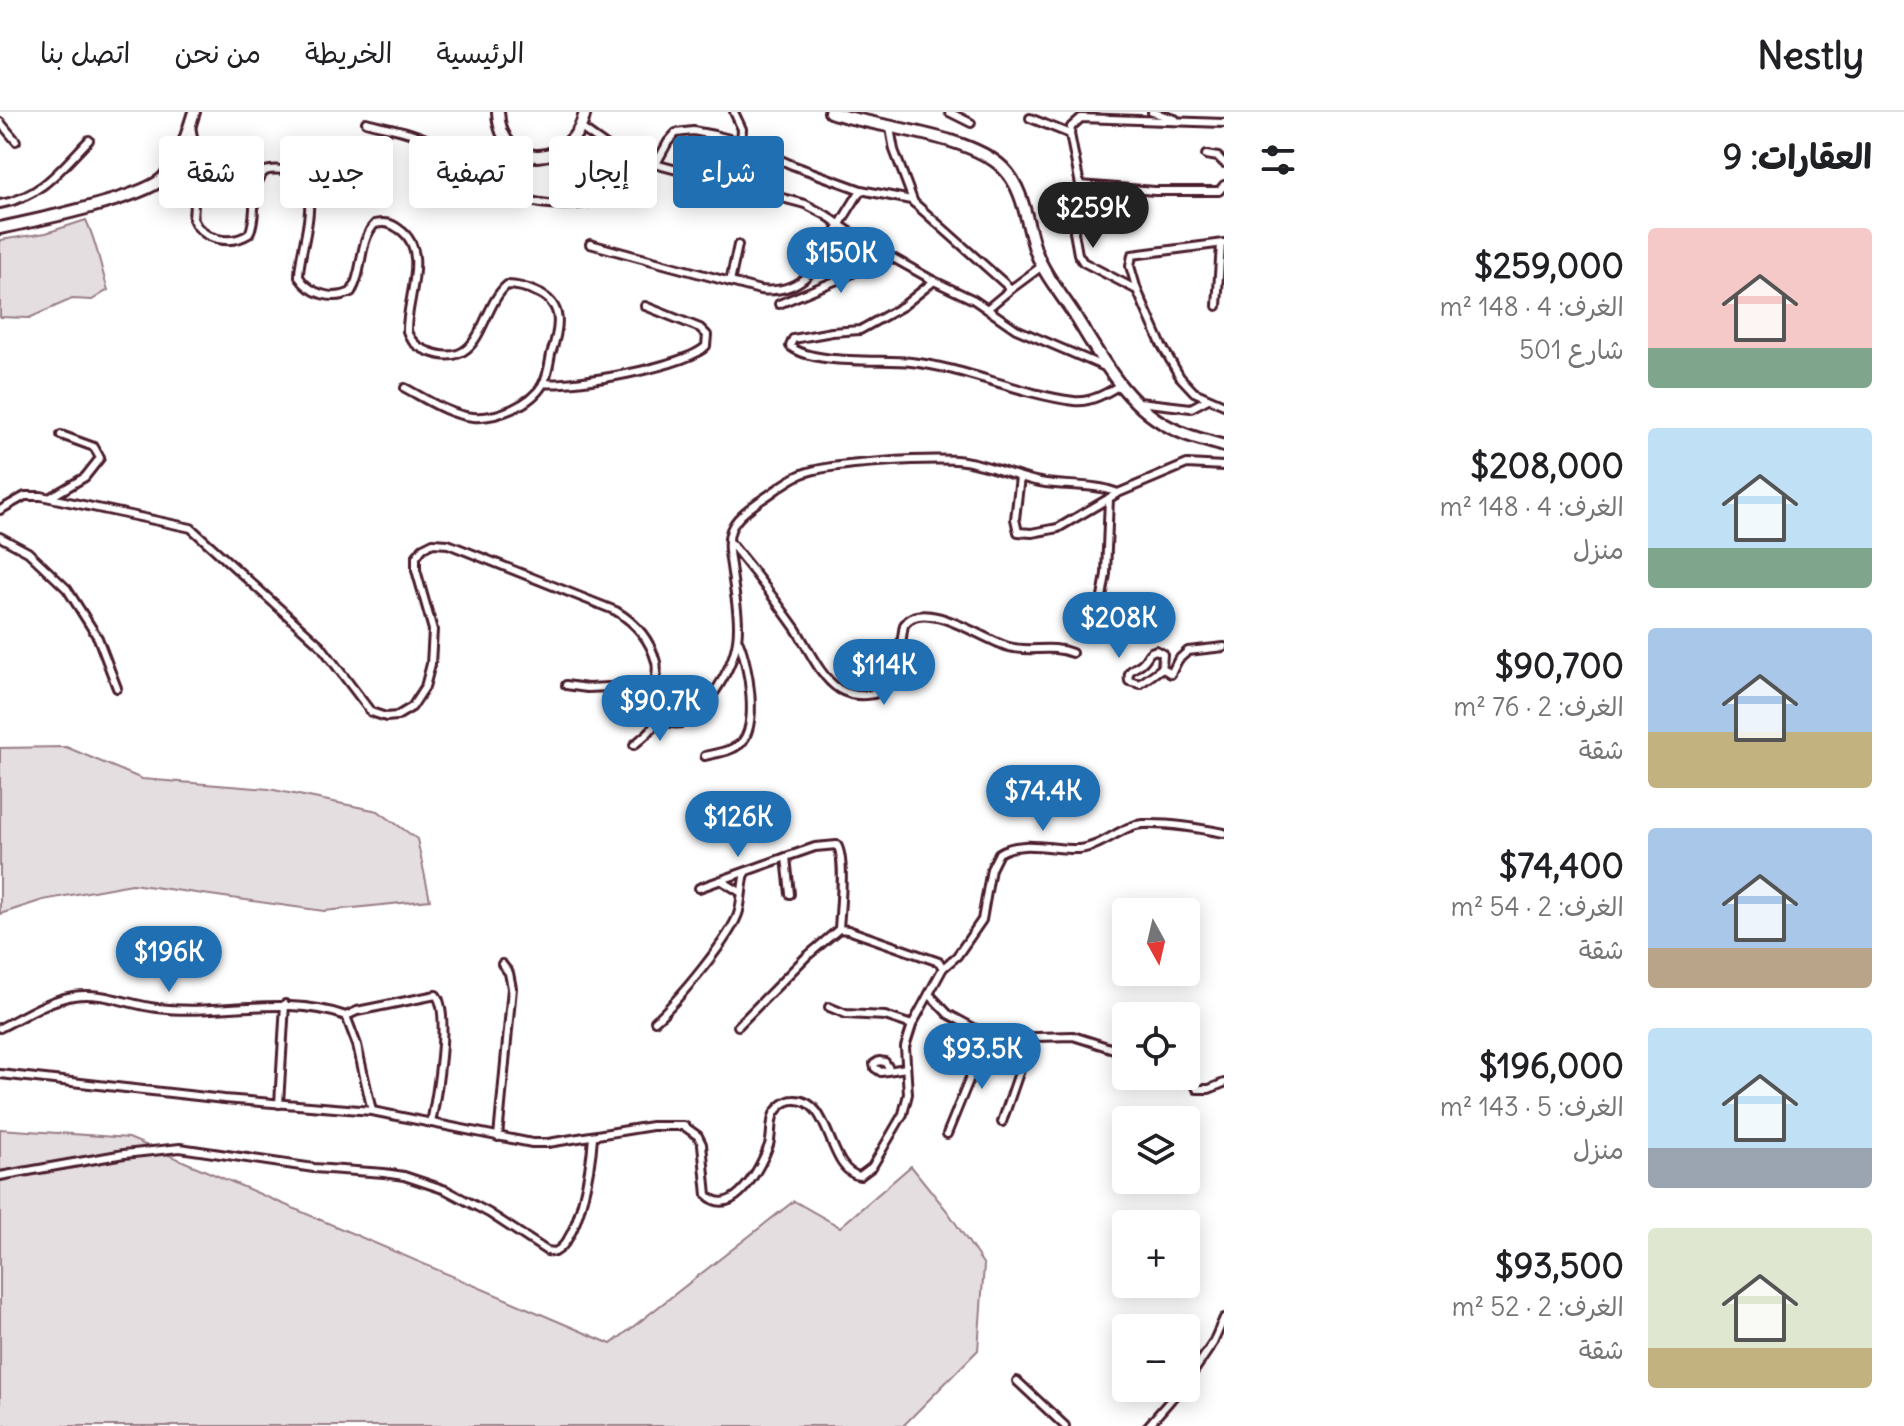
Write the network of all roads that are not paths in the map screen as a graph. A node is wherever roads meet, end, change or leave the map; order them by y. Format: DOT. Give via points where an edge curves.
graph roads {
  1 [pos="194,112"];
  2 [pos="498,112"];
  3 [pos="585,112"];
  4 [pos="734,112"];
  5 [pos="830,112"];
  6 [pos="949,112"];
  7 [pos="1152,112"];
  8 [pos="1030,118"];
  9 [pos="0,122"];
  10 [pos="366,122"];
  11 [pos="1186,122"];
  12 [pos="971,123"];
  13 [pos="1224,123"];
  14 [pos="190,124"];
  15 [pos="581,128"];
  16 [pos="890,128"];
  17 [pos="1070,134"];
  18 [pos="592,136"];
  19 [pos="718,136"];
  20 [pos="741,136"];
  21 [pos="89,140"];
  22 [pos="16,141"];
  23 [pos="1206,155"];
  24 [pos="784,161"];
  25 [pos="657,162"];
  26 [pos="1224,163"];
  27 [pos="657,164"];
  28 [pos="1080,185"];
  29 [pos="1224,185"];
  30 [pos="861,190"];
  31 [pos="549,203"];
  32 [pos="914,203"];
  33 [pos="0,204"];
  34 [pos="840,224"];
  35 [pos="0,228"];
  36 [pos="590,244"];
  37 [pos="1222,244"];
  38 [pos="738,245"];
  39 [pos="889,255"];
  40 [pos="1042,265"];
  41 [pos="934,281"];
  42 [pos="730,282"];
  43 [pos="1011,289"];
  44 [pos="1137,290"];
  45 [pos="779,304"];
  46 [pos="645,306"];
  47 [pos="1217,306"];
  48 [pos="987,309"];
  49 [pos="1108,368"];
  50 [pos="543,383"];
  51 [pos="1120,385"];
  52 [pos="405,388"];
  53 [pos="1208,399"];
  54 [pos="1135,401"];
  55 [pos="1224,405"];
  56 [pos="61,435"];
  57 [pos="1224,446"];
  58 [pos="1224,466"];
  59 [pos="1020,477"];
  60 [pos="1118,493"];
  61 [pos="51,497"];
  62 [pos="1109,498"];
  63 [pos="0,510"];
  64 [pos="0,537"];
  65 [pos="729,541"];
  66 [pos="1099,615"];
  67 [pos="739,642"];
  68 [pos="1224,647"];
  69 [pos="1072,653"];
  70 [pos="1162,668"];
  71 [pos="566,685"];
  72 [pos="654,685"];
  73 [pos="117,688"];
  74 [pos="661,717"];
  75 [pos="634,745"];
  76 [pos="705,756"];
  77 [pos="1224,833"];
  78 [pos="786,857"];
  79 [pos="745,873"];
  80 [pos="722,881"];
  81 [pos="699,888"];
  82 [pos="740,892"];
  83 [pos="790,894"];
  84 [pos="839,929"];
  85 [pos="502,964"];
  86 [pos="943,968"];
  87 [pos="929,994"];
  88 [pos="285,1004"];
  89 [pos="829,1007"];
  90 [pos="346,1016"];
  91 [pos="655,1021"];
  92 [pos="912,1025"];
  93 [pos="738,1026"];
  94 [pos="0,1028"];
  95 [pos="987,1036"];
  96 [pos="1031,1038"];
  97 [pos="1112,1049"];
  98 [pos="906,1068"];
  99 [pos="890,1070"];
  100 [pos="0,1074"];
  101 [pos="1224,1083"];
  102 [pos="1200,1089"];
  103 [pos="279,1104"];
  104 [pos="372,1111"];
  105 [pos="1002,1122"];
  106 [pos="431,1123"];
  107 [pos="947,1134"];
  108 [pos="498,1137"];
  109 [pos="593,1137"];
  110 [pos="0,1176"];
  111 [pos="1224,1318"];
  112 [pos="1200,1362"];
  113 [pos="1017,1381"];
  114 [pos="1169,1402"];
  115 [pos="1065,1426"];
  116 [pos="1148,1426"];
  1 -- 14 [label="main road"];
  2 -- 15 [label="main road" via="502,137 520,153 554,153"];
  3 -- 15 [label="main road"];
  4 -- 20 [label="street"];
  5 -- 16 [label="main road"];
  6 -- 12 [label="street"];
  7 -- 11 [label="street"];
  8 -- 17 [label="street"];
  9 -- 22 [label="street"];
  10 -- 31 [label="street" via="434,143 497,188 522,200"];
  11 -- 13 [label="street"];
  11 -- 17 [label="street" via="1088,116 1074,123"];
  14 -- 35 [label="main road" via="172,167 150,187"];
  14 -- 50 [label="street" via="197,159 193,219 202,232 225,240 247,236 260,177 269,170 289,171 303,181 309,199 299,268 304,284 329,296 351,292 370,228 388,223 408,235 415,248 407,325 413,343 440,355 463,351 478,337 499,292 509,285 526,288 548,298 559,317"];
  15 -- 18 [label="street"];
  16 -- 32 [label="street"];
  16 -- 40 [label="main road" via="962,145 1002,167 1022,201"];
  17 -- 28 [label="street"];
  19 -- 25 [label="street" via="678,132"];
  21 -- 33 [label="street" via="29,197"];
  23 -- 26 [label="street"];
  24 -- 30 [label="street"];
  27 -- 34 [label="street" via="805,204"];
  28 -- 29 [label="street" via="1213,192"];
  28 -- 44 [label="street" via="1074,218 1078,254 1087,267"];
  30 -- 32 [label="street"];
  30 -- 34 [label="street"];
  32 -- 43 [label="street"];
  34 -- 39 [label="street"];
  34 -- 42 [label="street" via="818,266 789,287 770,291"];
  36 -- 42 [label="street"];
  37 -- 44 [label="street" via="1132,255"];
  37 -- 47 [label="street"];
  38 -- 42 [label="street"];
  39 -- 41 [label="street"];
  39 -- 45 [label="street"];
  40 -- 43 [label="street"];
  40 -- 49 [label="main road"];
  41 -- 48 [label="street"];
  41 -- 51 [label="street" via="860,330 793,339 790,346 827,357 913,362 1076,401"];
  43 -- 48 [label="street"];
  44 -- 53 [label="street" via="1176,369 1190,388"];
  46 -- 50 [label="street" via="705,331 706,346 689,358 579,383"];
  48 -- 49 [label="street" via="1026,335"];
  49 -- 51 [label="main road"];
  50 -- 52 [label="street" via="508,410 478,417 451,411"];
  51 -- 54 [label="main road"];
  53 -- 54 [label="street" via="1191,408"];
  53 -- 55 [label="street"];
  54 -- 57 [label="main road" via="1163,424"];
  56 -- 61 [label="street" via="94,447 100,458 85,477"];
  58 -- 60 [label="street" via="1187,464"];
  59 -- 60 [label="street"];
  59 -- 62 [label="street" via="1015,519 1019,533 1058,528"];
  59 -- 65 [label="street" via="944,460 816,469 748,510 732,528"];
  60 -- 62 [label="street"];
  61 -- 63 [label="street" via="25,496"];
  61 -- 72 [label="street" via="191,528 321,646 378,716 397,716 412,707 429,675 433,630 416,562 418,552 433,543 448,544 626,617 653,652"];
  62 -- 66 [label="street"];
  64 -- 73 [label="street" via="28,552 67,589 98,638"];
  65 -- 67 [label="street"];
  65 -- 69 [label="street" via="832,683 850,693 873,694 892,683 904,625 914,617 951,621 1011,648 1052,647"];
  67 -- 74 [label="street" via="721,682 698,714 683,723"];
  67 -- 76 [label="street" via="751,725 739,745"];
  68 -- 70 [label="street" via="1188,651 1171,674"];
  70 -- 70 [label="street" via="1163,654 1156,650 1131,669 1128,678 1140,684"];
  71 -- 72 [label="street"];
  72 -- 74 [label="street" via="652,703"];
  74 -- 75 [label="street"];
  77 -- 86 [label="street" via="1143,824 1081,848 1002,850 991,869 982,920"];
  78 -- 79 [label="street"];
  78 -- 83 [label="street"];
  78 -- 84 [label="street" via="824,845 838,847"];
  79 -- 80 [label="street"];
  79 -- 82 [label="street"];
  80 -- 81 [label="street"];
  80 -- 82 [label="street"];
  82 -- 91 [label="street" via="739,912 730,929"];
  84 -- 86 [label="street" via="939,962"];
  84 -- 93 [label="street"];
  85 -- 108 [label="street" via="512,988"];
  86 -- 87 [label="street"];
  87 -- 92 [label="street"];
  87 -- 95 [label="street" via="948,1014"];
  88 -- 90 [label="street"];
  88 -- 94 [label="street" via="158,1008 76,995"];
  88 -- 103 [label="street"];
  89 -- 92 [label="street"];
  90 -- 104 [label="street"];
  90 -- 106 [label="street" via="439,997 442,1022"];
  92 -- 98 [label="street"];
  95 -- 96 [label="street"];
  95 -- 107 [label="street"];
  96 -- 97 [label="street" via="1073,1036"];
  96 -- 105 [label="street"];
  98 -- 99 [label="street"];
  98 -- 109 [label="street" via="903,1114 872,1167 860,1176 843,1165 812,1107 797,1100 775,1112 768,1147 753,1177 738,1195 721,1202 707,1195 702,1144 692,1130 667,1124"];
  100 -- 103 [label="street"];
  101 -- 102 [label="street"];
  103 -- 104 [label="street"];
  104 -- 106 [label="street"];
  106 -- 108 [label="street"];
  108 -- 109 [label="street" via="548,1143"];
  109 -- 110 [label="street" via="584,1194 567,1242 555,1252 446,1190 384,1173 180,1148"];
  111 -- 112 [label="street"];
  113 -- 115 [label="street"];
  114 -- 116 [label="street"];
}
